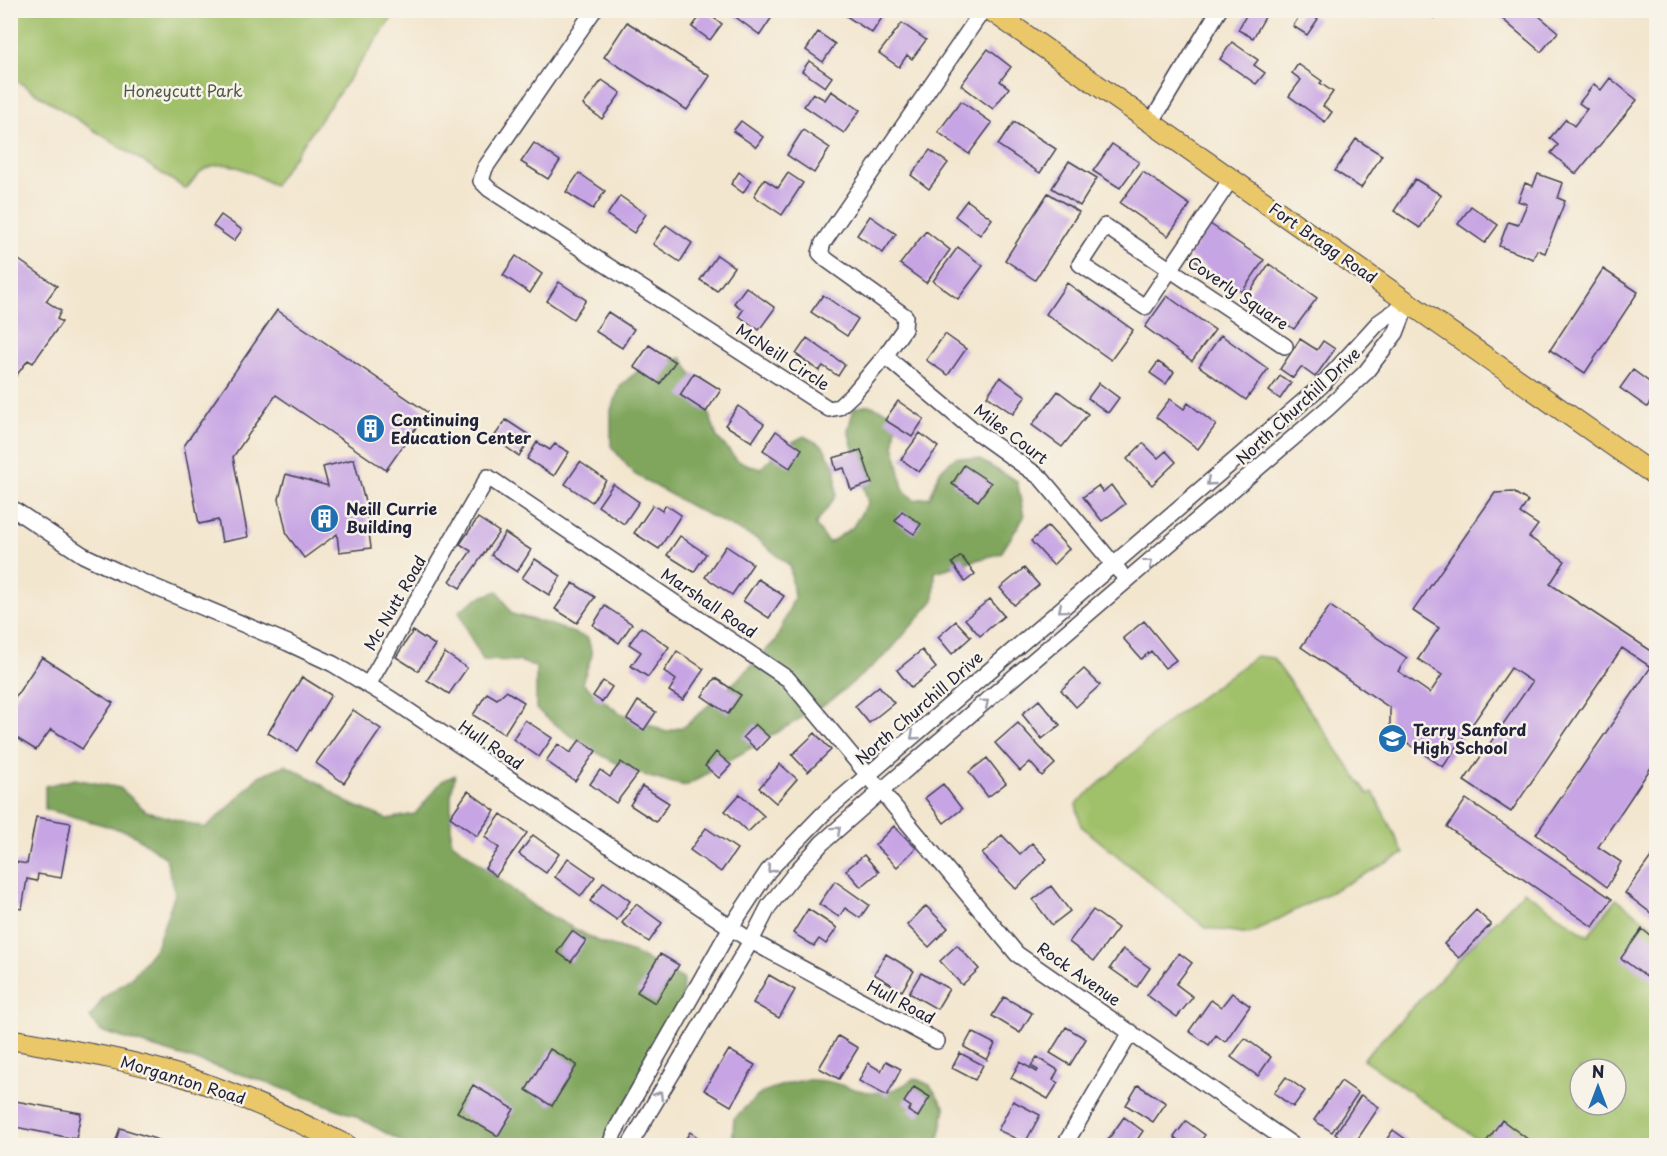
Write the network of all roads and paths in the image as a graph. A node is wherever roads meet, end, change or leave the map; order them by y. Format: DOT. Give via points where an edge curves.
graph roads {
  1 [pos="594,10"];
  2 [pos="983,10"];
  3 [pos="990,10"];
  4 [pos="1219,10"];
  5 [pos="1151,123"];
  6 [pos="1232,179"];
  7 [pos="1170,270"];
  8 [pos="1408,302"];
  9 [pos="1285,346"];
  10 [pos="885,356"];
  11 [pos="1656,476"];
  12 [pos="488,477"];
  13 [pos="10,507"];
  14 [pos="1114,565"];
  15 [pos="1128,581"];
  16 [pos="368,685"];
  17 [pos="868,775"];
  18 [pos="881,791"];
  19 [pos="731,927"];
  20 [pos="751,941"];
  21 [pos="1131,1032"];
  22 [pos="10,1039"];
  23 [pos="937,1041"];
  24 [pos="348,1146"];
  25 [pos="610,1146"];
  26 [pos="629,1146"];
  27 [pos="1064,1146"];
  28 [pos="1294,1146"];
  1 -- 10 [label="street, McNeill Circle" via="485,168 481,180 489,189 829,409 840,406 853,394"];
  2 -- 10 [label="street, McNeill Circle" via="823,243 820,253 905,316 904,329"];
  3 -- 5 [label="main road, Fort Bragg Road"];
  4 -- 5 [label="street"];
  5 -- 6 [label="main road, Fort Bragg Road"];
  6 -- 7 [label="street, Coverly Square"];
  6 -- 8 [label="main road, Fort Bragg Road"];
  7 -- 7 [label="street, Coverly Square" via="1145,307 1080,264 1106,226"];
  7 -- 9 [label="street, Coverly Square"];
  8 -- 11 [label="main road, Fort Bragg Road"];
  8 -- 14 [label="street, North Churchill Drive, one-way" via="1378,323 1321,386"];
  15 -- 8 [label="street, North Churchill Drive, one-way" via="1365,373 1396,333"];
  10 -- 14 [label="street, Miles Court" via="971,428 1041,478"];
  12 -- 16 [label="street, Mc Nutt Road"];
  12 -- 17 [label="street, Marshall Road" via="788,679"];
  13 -- 16 [label="street, Hull Road" via="83,555 288,643"];
  14 -- 15 [label="street, Miles Court"];
  14 -- 17 [label="street, North Churchill Drive, one-way"];
  18 -- 15 [label="street, North Churchill Drive, one-way"];
  16 -- 19 [label="street, Hull Road"];
  17 -- 18 [label="street, Marshall Road"];
  17 -- 19 [label="street, North Churchill Drive, one-way" via="768,871"];
  20 -- 18 [label="street, North Churchill Drive, one-way" via="769,906 796,872 822,843"];
  18 -- 21 [label="street, Rock Avenue" via="1017,954"];
  19 -- 20 [label="street, Hull Road"];
  19 -- 25 [label="street, North Churchill Drive"];
  20 -- 23 [label="street, Hull Road"];
  26 -- 20 [label="street, North Churchill Drive, one-way"];
  21 -- 27 [label="street"];
  21 -- 28 [label="street, Rock Avenue"];
  22 -- 24 [label="main road, Morganton Road" via="126,1061 187,1078 237,1095"];
}
